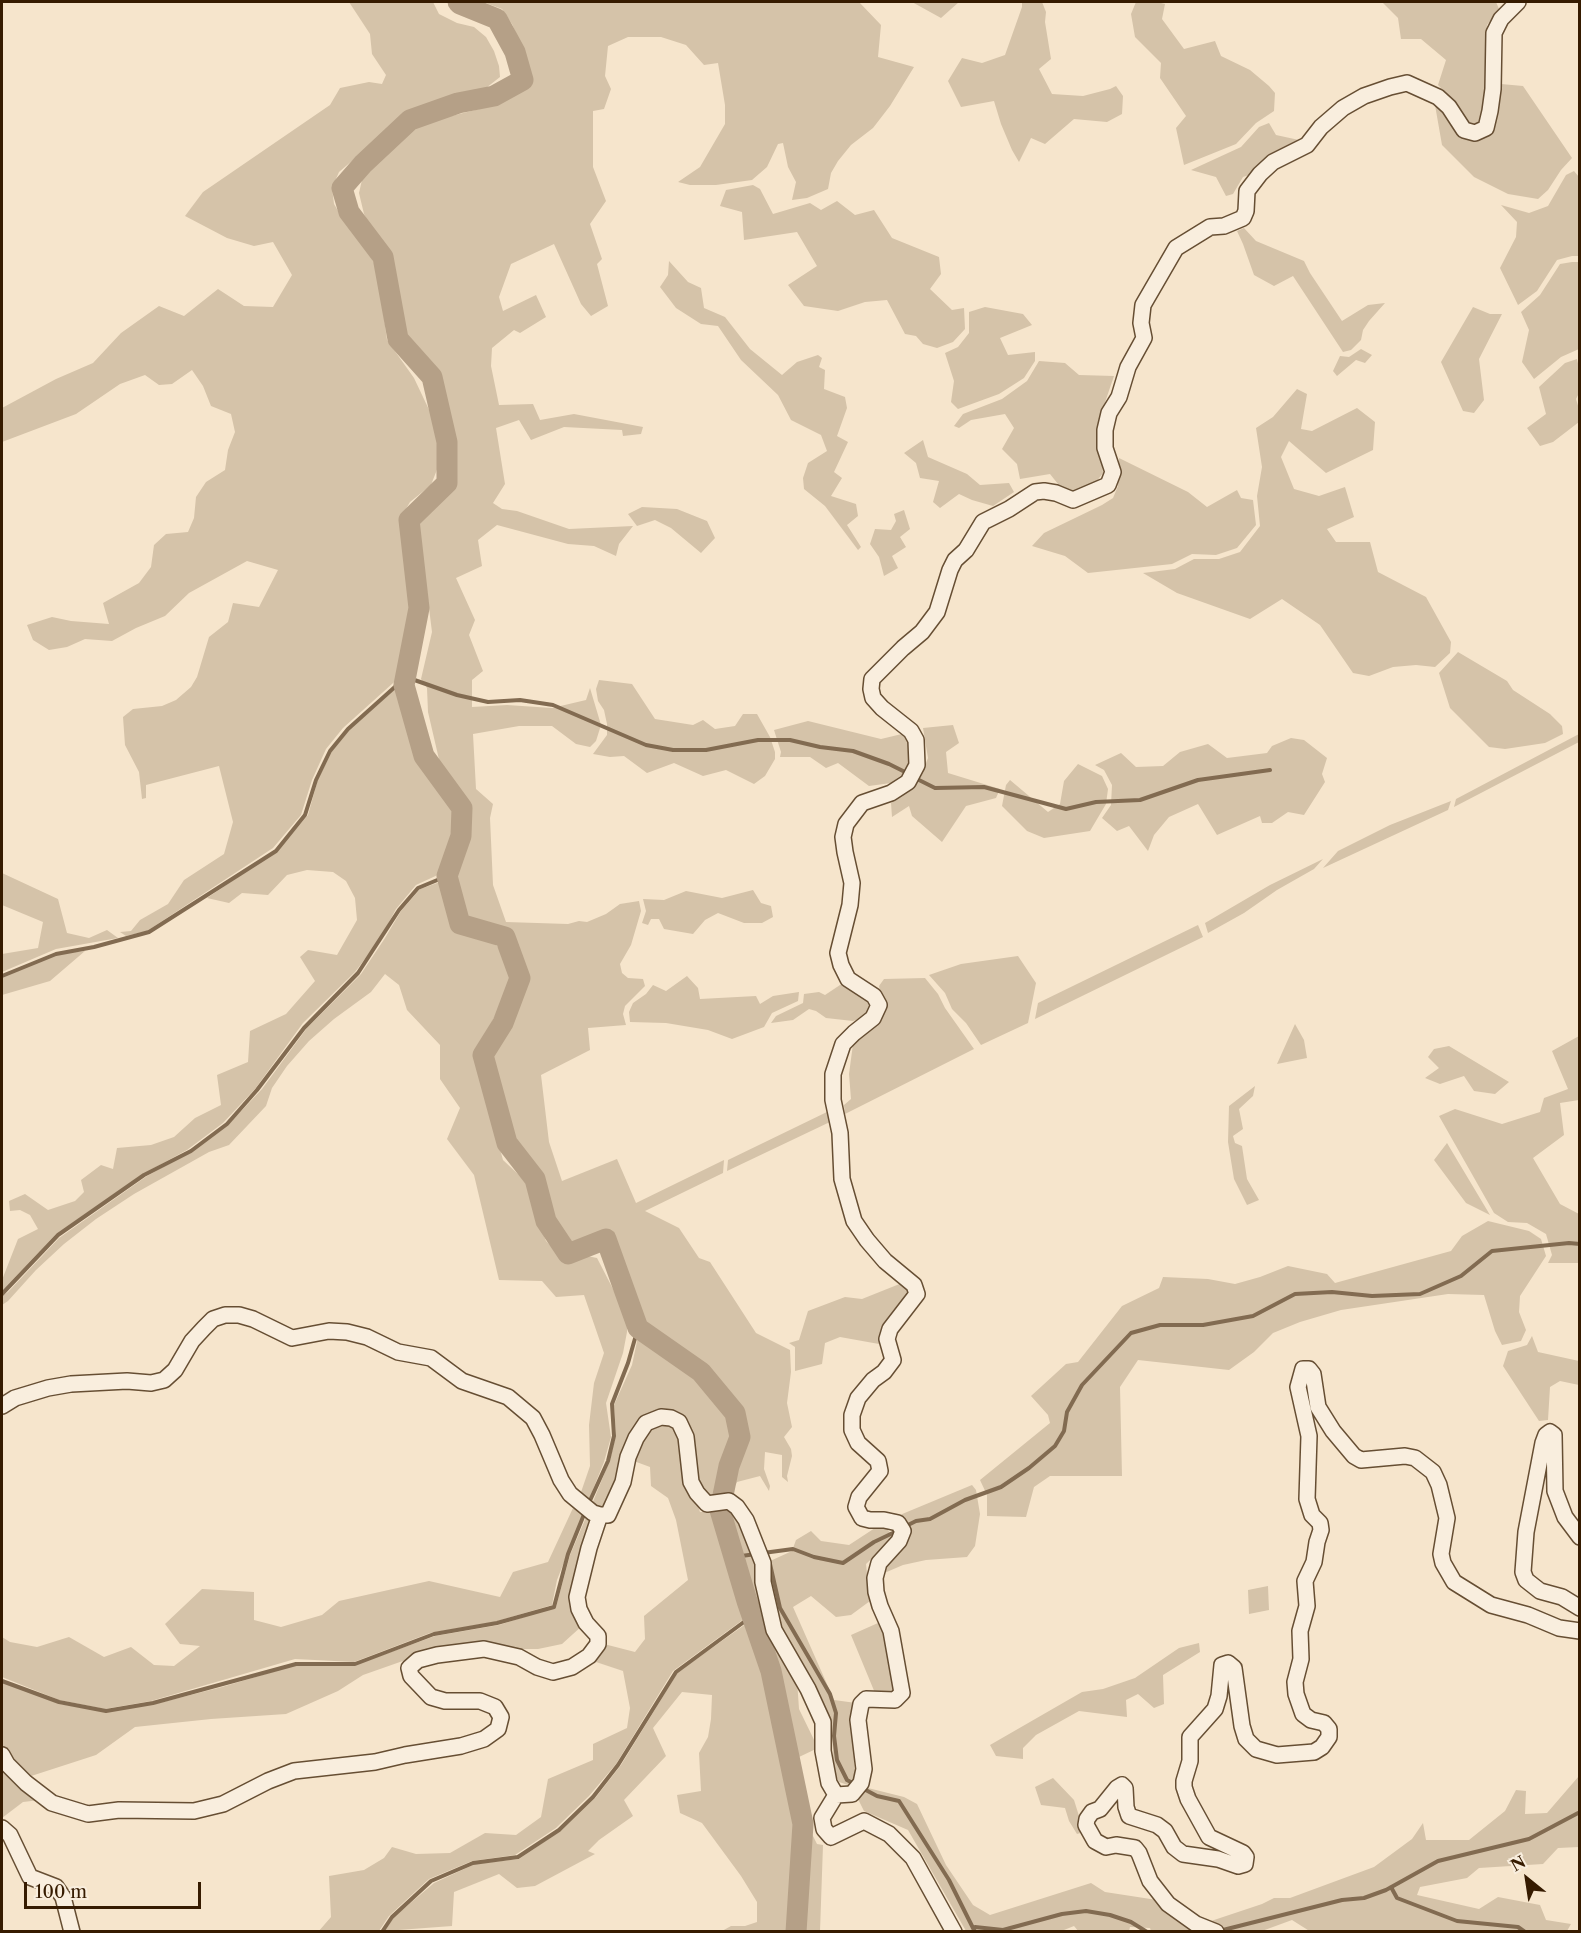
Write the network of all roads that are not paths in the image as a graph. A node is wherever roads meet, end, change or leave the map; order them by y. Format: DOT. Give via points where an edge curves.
graph roads {
  1 [pos="1518,2"];
  2 [pos="2,1406"];
  3 [pos="591,1511"];
  4 [pos="1580,1537"];
  5 [pos="1580,1608"];
  6 [pos="1580,1631"];
  7 [pos="2,1755"];
  8 [pos="836,1795"];
  9 [pos="2,1827"];
  10 [pos="72,1932"];
  11 [pos="954,1932"];
  12 [pos="1216,1932"];
  1 -- 8 [label="street" via="1501,19 1494,33 1493,89 1486,128 1475,133 1464,130 1449,106 1407,83 1364,96 1335,114 1307,145 1260,174 1246,191 1243,218 1210,227 1176,248 1143,305 1144,338 1109,412 1105,448 1113,472 1108,485 1073,500 1056,493 1035,492 983,522 955,560 937,612 922,632 872,679 873,698 911,731 916,740 917,759 908,782 862,803 846,824 844,852 852,884 838,952 848,979 874,996 879,1005 873,1018 843,1044 833,1074 833,1100 840,1133 842,1179 854,1221 885,1261 914,1285 917,1294 890,1329 887,1339 893,1360 858,1398 852,1415 852,1430 858,1443 878,1461 880,1471 859,1497 856,1507 862,1518 898,1523 903,1531 879,1563 875,1578 880,1606 891,1631 902,1693 895,1700 866,1698 861,1704 861,1783 852,1794"];
  2 -- 3 [label="street" via="15,1398 71,1384 164,1380 204,1328 225,1315 253,1319 292,1338 347,1332 398,1352 430,1358 462,1381 508,1397 533,1418 561,1480 570,1494"];
  3 -- 7 [label="street" via="589,1548 577,1597 579,1610 598,1636 598,1644 589,1656 572,1667 553,1672 519,1657 484,1649 437,1655 418,1660 409,1668 411,1676 431,1697 480,1701 495,1707 501,1717 498,1729 484,1739 375,1762 294,1771 223,1804 194,1811 119,1810 88,1814 52,1803 26,1783"];
  3 -- 8 [label="street" via="608,1515 623,1482 628,1457 646,1423 661,1417 680,1422 696,1493 707,1504 729,1502 746,1520 763,1563 763,1582 774,1630 824,1722 823,1751 829,1783"];
  4 -- 5 [label="street" via="1565,1517 1555,1491 1554,1435 1550,1432 1543,1443 1526,1532 1523,1572 1526,1580 1540,1591 1562,1597"];
  6 -- 12 [label="street" via="1559,1628 1491,1605 1454,1582 1441,1554 1447,1518 1433,1472 1415,1458 1361,1460 1354,1456 1318,1407 1313,1374 1303,1369 1298,1387 1309,1436 1307,1499 1321,1530 1314,1563 1305,1581 1307,1606 1300,1631 1301,1659 1295,1682 1303,1714 1324,1723 1329,1737 1314,1752 1277,1755 1256,1749 1246,1739 1242,1726 1233,1668 1228,1663 1222,1665 1215,1709 1190,1737 1184,1787 1209,1837 1243,1853 1245,1864 1238,1866 1183,1854 1157,1825 1129,1816 1122,1785 1100,1809 1092,1812 1086,1825 1095,1841 1106,1847 1135,1848 1150,1881 1168,1904 1196,1924"];
  8 -- 11 [label="street" via="822,1818 831,1838 864,1821 889,1834 913,1858"];
  9 -- 10 [label="street" via="30,1876 60,1892"];
}
